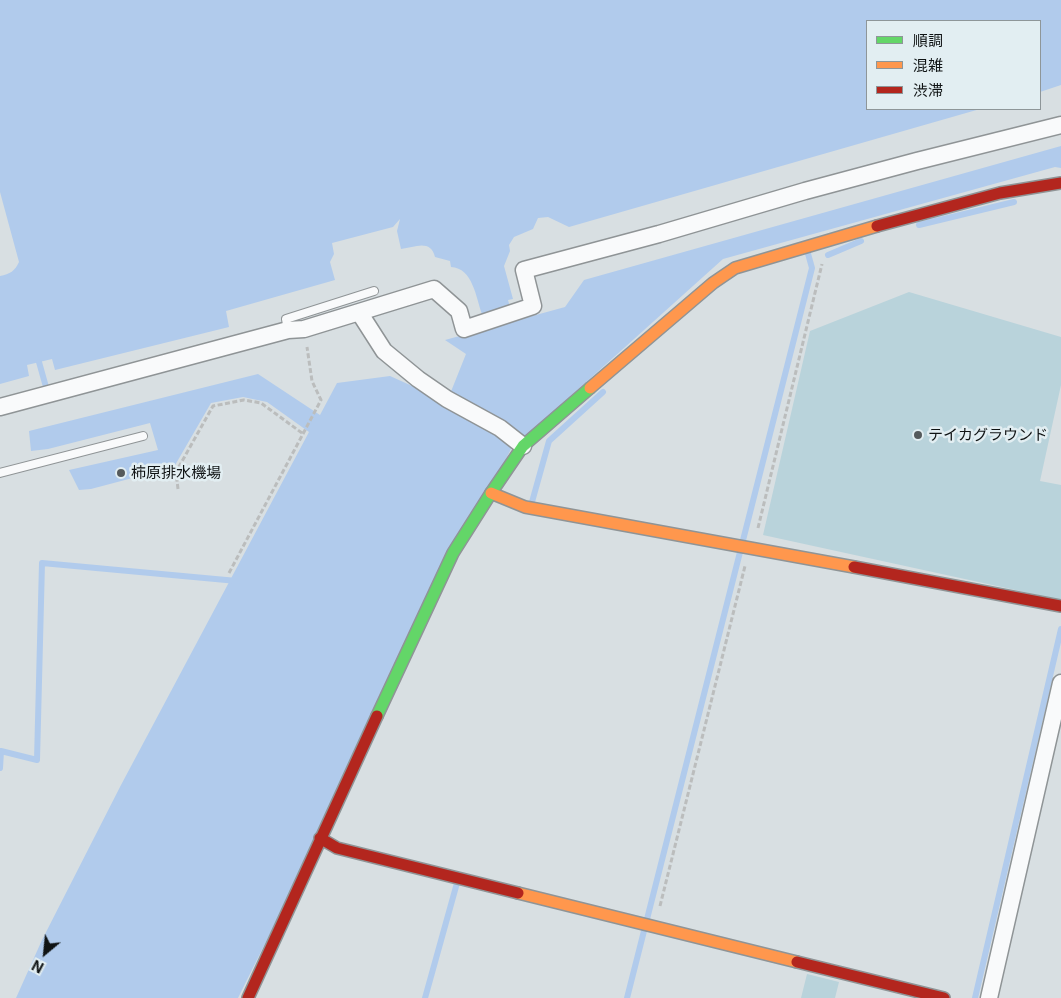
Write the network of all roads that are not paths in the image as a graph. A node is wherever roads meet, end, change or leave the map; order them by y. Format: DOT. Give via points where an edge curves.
graph roads {
  1 [pos="1061,125"];
  2 [pos="1061,183"];
  3 [pos="374,291"];
  4 [pos="359,312"];
  5 [pos="288,330"];
  6 [pos="0,406"];
  7 [pos="143,436"];
  8 [pos="524,446"];
  9 [pos="0,473"];
  10 [pos="491,493"];
  11 [pos="1061,606"];
  12 [pos="1061,683"];
  13 [pos="320,838"];
  14 [pos="248,998"];
  15 [pos="944,998"];
  16 [pos="989,998"];
  1 -- 4 [label="street" via="824,186 524,270 534,306 464,329 459,311 434,289"];
  2 -- 8 [label="street" via="1000,193 910,216 735,268 713,283"];
  3 -- 5 [label="lane" via="286,319"];
  4 -- 5 [label="street" via="304,329"];
  4 -- 8 [label="street" via="384,351 430,389 500,428"];
  5 -- 6 [label="street"];
  7 -- 9 [label="lane"];
  8 -- 10 [label="street"];
  10 -- 11 [label="street" via="525,507"];
  10 -- 13 [label="street" via="453,554"];
  12 -- 16 [label="street"];
  13 -- 14 [label="street"];
  13 -- 15 [label="street" via="337,848"];
}
